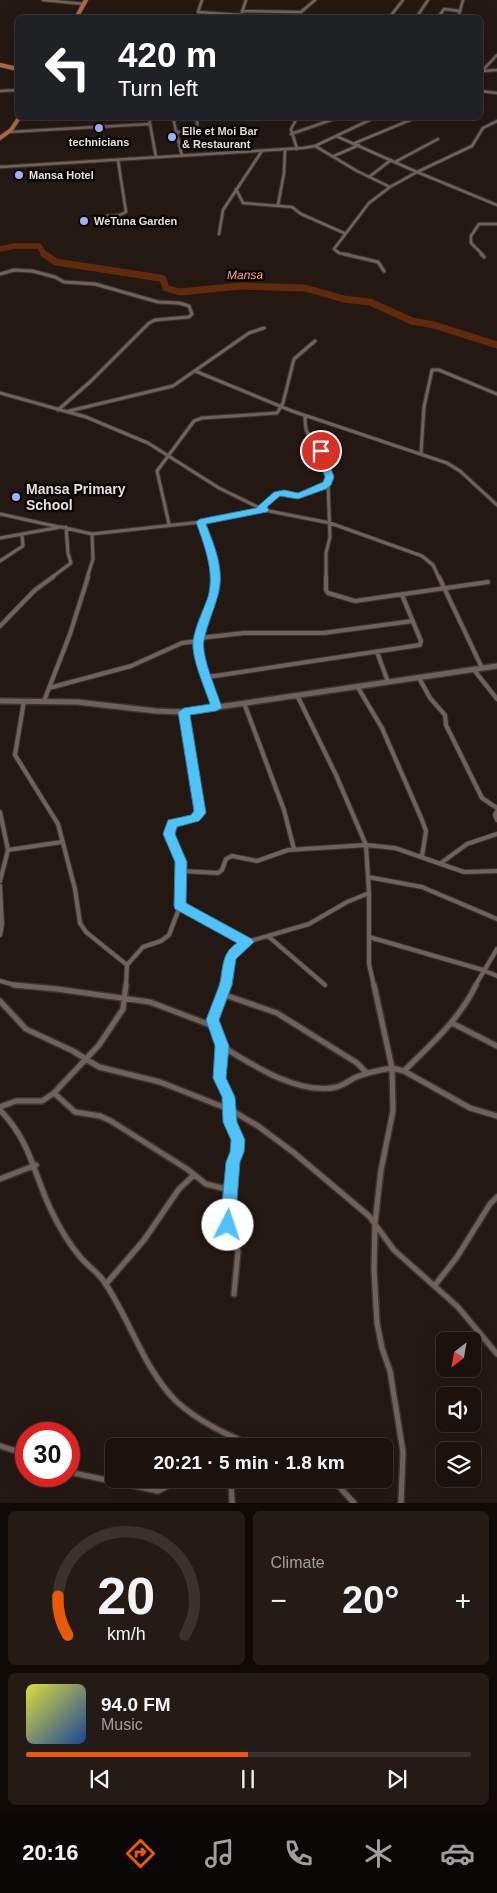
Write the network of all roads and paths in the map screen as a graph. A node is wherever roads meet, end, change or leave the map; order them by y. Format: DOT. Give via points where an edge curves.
graph roads {
  1 [pos="44,0"];
  2 [pos="202,0"];
  3 [pos="246,0"];
  4 [pos="315,0"];
  5 [pos="403,0"];
  6 [pos="428,0"];
  7 [pos="463,0"];
  8 [pos="85,2"];
  9 [pos="242,10"];
  10 [pos="460,11"];
  11 [pos="270,12"];
  12 [pos="78,15"];
  13 [pos="230,15"];
  14 [pos="240,15"];
  15 [pos="270,15"];
  16 [pos="391,15"];
  17 [pos="418,15"];
  18 [pos="440,15"];
  19 [pos="459,15"];
  20 [pos="497,55"];
  21 [pos="0,65"];
  22 [pos="15,68"];
  23 [pos="483,70"];
  24 [pos="497,70"];
  25 [pos="483,72"];
  26 [pos="15,90"];
  27 [pos="0,91"];
  28 [pos="483,91"];
  29 [pos="497,93"];
  30 [pos="17,120"];
  31 [pos="149,120"];
  32 [pos="173,120"];
  33 [pos="197,120"];
  34 [pos="295,120"];
  35 [pos="332,120"];
  36 [pos="370,120"];
  37 [pos="409,120"];
  38 [pos="497,121"];
  39 [pos="150,124"];
  40 [pos="8,132"];
  41 [pos="176,132"];
  42 [pos="291,134"];
  43 [pos="336,136"];
  44 [pos="0,138"];
  45 [pos="438,139"];
  46 [pos="355,144"];
  47 [pos="359,145"];
  48 [pos="315,146"];
  49 [pos="297,149"];
  50 [pos="285,150"];
  51 [pos="262,151"];
  52 [pos="182,156"];
  53 [pos="334,156"];
  54 [pos="156,157"];
  55 [pos="118,160"];
  56 [pos="391,160"];
  57 [pos="395,162"];
  58 [pos="0,167"];
  59 [pos="417,172"];
  60 [pos="368,177"];
  61 [pos="390,187"];
  62 [pos="236,189"];
  63 [pos="278,205"];
  64 [pos="497,205"];
  65 [pos="106,216"];
  66 [pos="497,224"];
  67 [pos="344,233"];
  68 [pos="219,234"];
  69 [pos="484,257"];
  70 [pos="384,271"];
  71 [pos="0,274"];
  72 [pos="264,328"];
  73 [pos="315,341"];
  74 [pos="195,371"];
  75 [pos="0,393"];
  76 [pos="497,394"];
  77 [pos="282,407"];
  78 [pos="58,410"];
  79 [pos="67,412"];
  80 [pos="306,416"];
  81 [pos="421,453"];
  82 [pos="168,457"];
  83 [pos="328,483"];
  84 [pos="497,505"];
  85 [pos="262,509"];
  86 [pos="0,514"];
  87 [pos="200,522"];
  88 [pos="330,523"];
  89 [pos="170,524"];
  90 [pos="61,527"];
  91 [pos="66,527"];
  92 [pos="92,534"];
  93 [pos="22,535"];
  94 [pos="0,538"];
  95 [pos="0,561"];
  96 [pos="488,582"];
  97 [pos="444,589"];
  98 [pos="402,595"];
  99 [pos="413,621"];
  100 [pos="0,626"];
  101 [pos="199,640"];
  102 [pos="377,652"];
  103 [pos="497,666"];
  104 [pos="482,668"];
  105 [pos="474,670"];
  106 [pos="208,677"];
  107 [pos="419,678"];
  108 [pos="388,682"];
  109 [pos="357,686"];
  110 [pos="49,688"];
  111 [pos="298,695"];
  112 [pos="497,699"];
  113 [pos="0,701"];
  114 [pos="24,701"];
  115 [pos="44,701"];
  116 [pos="244,703"];
  117 [pos="216,708"];
  118 [pos="184,712"];
  119 [pos="497,810"];
  120 [pos="0,812"];
  121 [pos="497,820"];
  122 [pos="497,834"];
  123 [pos="62,842"];
  124 [pos="366,845"];
  125 [pos="294,849"];
  126 [pos="8,850"];
  127 [pos="422,856"];
  128 [pos="441,862"];
  129 [pos="182,871"];
  130 [pos="497,871"];
  131 [pos="368,877"];
  132 [pos="0,881"];
  133 [pos="0,886"];
  134 [pos="369,893"];
  135 [pos="180,906"];
  136 [pos="497,919"];
  137 [pos="0,935"];
  138 [pos="268,936"];
  139 [pos="369,937"];
  140 [pos="247,942"];
  141 [pos="497,949"];
  142 [pos="127,965"];
  143 [pos="483,970"];
  144 [pos="497,976"];
  145 [pos="0,981"];
  146 [pos="325,985"];
  147 [pos="222,994"];
  148 [pos="126,998"];
  149 [pos="0,1001"];
  150 [pos="452,1023"];
  151 [pos="213,1026"];
  152 [pos="222,1046"];
  153 [pos="497,1046"];
  154 [pos="86,1060"];
  155 [pos="392,1068"];
  156 [pos="404,1071"];
  157 [pos="367,1073"];
  158 [pos="54,1093"];
  159 [pos="0,1106"];
  160 [pos="0,1110"];
  161 [pos="231,1110"];
  162 [pos="497,1116"];
  163 [pos="36,1165"];
  164 [pos="194,1176"];
  165 [pos="0,1180"];
  166 [pos="230,1190"];
  167 [pos="497,1198"];
  168 [pos="375,1223"];
  169 [pos="106,1284"];
  170 [pos="435,1285"];
  171 [pos="234,1294"];
  172 [pos="497,1354"];
  173 [pos="235,1438"];
  174 [pos="0,1446"];
  175 [pos="15,1451"];
  176 [pos="80,1475"];
  177 [pos="105,1480"];
  178 [pos="147,1488"];
  179 [pos="162,1488"];
  180 [pos="231,1488"];
  181 [pos="341,1488"];
  182 [pos="232,1503"];
  183 [pos="354,1503"];
  184 [pos="401,1503"];
  1 -- 8 [label="street"];
  2 -- 13 [label="street" via="198,12"];
  3 -- 9 [label="street"];
  4 -- 11 [label="street" via="301,12"];
  5 -- 16 [label="street"];
  6 -- 17 [label="street"];
  7 -- 10 [label="street"];
  8 -- 12 [label="main road"];
  9 -- 11 [label="street"];
  9 -- 14 [label="street"];
  10 -- 18 [label="street" via="444,9"];
  10 -- 19 [label="street"];
  11 -- 15 [label="street"];
  20 -- 23 [label="street"];
  21 -- 22 [label="main road"];
  24 -- 25 [label="street"];
  26 -- 27 [label="street"];
  28 -- 29 [label="street"];
  30 -- 40 [label="main road"];
  31 -- 39 [label="street"];
  32 -- 41 [label="street"];
  33 -- 41 [label="street" via="197,130"];
  34 -- 42 [label="street" via="290,125"];
  35 -- 42 [label="street"];
  36 -- 43 [label="street"];
  37 -- 46 [label="street"];
  38 -- 59 [label="street" via="483,128 472,146"];
  39 -- 40 [label="street"];
  39 -- 54 [label="street"];
  40 -- 44 [label="main road"];
  41 -- 52 [label="street"];
  42 -- 49 [label="street"];
  43 -- 46 [label="street"];
  43 -- 48 [label="street"];
  45 -- 57 [label="street"];
  46 -- 47 [label="street"];
  47 -- 53 [label="street"];
  47 -- 56 [label="street"];
  48 -- 49 [label="street"];
  48 -- 53 [label="street"];
  49 -- 50 [label="street"];
  50 -- 51 [label="street"];
  50 -- 63 [label="street"];
  51 -- 52 [label="street"];
  51 -- 62 [label="street"];
  52 -- 54 [label="street"];
  53 -- 60 [label="street"];
  54 -- 55 [label="street"];
  55 -- 58 [label="street"];
  55 -- 65 [label="street" via="126,212"];
  56 -- 57 [label="street"];
  56 -- 60 [label="street"];
  57 -- 59 [label="street"];
  59 -- 61 [label="street"];
  59 -- 64 [label="street"];
  60 -- 61 [label="street"];
  61 -- 67 [label="street" via="369,203"];
  62 -- 63 [label="street" via="243,203"];
  62 -- 68 [label="street" via="221,214"];
  63 -- 67 [label="street" via="292,207"];
  66 -- 69 [label="street" via="479,224 471,236 471,243"];
  67 -- 70 [label="street" via="334,250 378,262"];
  71 -- 78 [label="street" via="14,270 32,271 64,282 95,284 158,302 179,303 188,306 192,314 149,323"];
  72 -- 74 [label="street" via="250,333"];
  73 -- 77 [label="street" via="295,357"];
  74 -- 77 [label="street"];
  74 -- 79 [label="street" via="173,386"];
  75 -- 78 [label="street"];
  76 -- 81 [label="street" via="432,370 424,407"];
  77 -- 80 [label="street"];
  77 -- 82 [label="street" via="274,414 197,419"];
  78 -- 79 [label="street"];
  79 -- 82 [label="street" via="148,443"];
  80 -- 81 [label="street"];
  80 -- 83 [label="street" via="306,430 326,463"];
  81 -- 84 [label="street" via="452,465"];
  82 -- 85 [label="street"];
  82 -- 89 [label="street" via="157,475"];
  83 -- 85 [label="street" via="298,496 278,494"];
  83 -- 88 [label="street"];
  85 -- 87 [label="street"];
  85 -- 88 [label="street"];
  86 -- 90 [label="street"];
  87 -- 89 [label="street"];
  87 -- 101 [label="street" via="214,557 215,580 214,594"];
  88 -- 97 [label="street" via="422,556 433,565"];
  88 -- 98 [label="street" via="326,590 334,596 355,601"];
  89 -- 92 [label="street"];
  90 -- 91 [label="street"];
  90 -- 93 [label="street"];
  91 -- 92 [label="street"];
  91 -- 100 [label="street" via="71,563 35,590"];
  92 -- 110 [label="street" via="93,559"];
  93 -- 94 [label="street"];
  93 -- 95 [label="street" via="23,546"];
  96 -- 97 [label="street"];
  97 -- 98 [label="street"];
  97 -- 104 [label="street"];
  98 -- 99 [label="street"];
  99 -- 101 [label="street" via="322,634 244,634"];
  99 -- 102 [label="street" via="420,645"];
  101 -- 106 [label="street"];
  101 -- 110 [label="street" via="182,643 131,666"];
  102 -- 106 [label="street"];
  102 -- 108 [label="street"];
  103 -- 104 [label="street"];
  104 -- 105 [label="street"];
  105 -- 107 [label="street"];
  105 -- 112 [label="street"];
  106 -- 117 [label="street"];
  107 -- 108 [label="street"];
  107 -- 119 [label="street" via="430,698 446,715 446,725 482,798"];
  108 -- 109 [label="street"];
  109 -- 111 [label="street"];
  109 -- 127 [label="street" via="382,728 422,820 426,831"];
  110 -- 115 [label="street"];
  111 -- 116 [label="street"];
  111 -- 124 [label="street"];
  113 -- 114 [label="street"];
  114 -- 115 [label="street"];
  114 -- 123 [label="street" via="15,755 52,812"];
  115 -- 118 [label="street"];
  116 -- 117 [label="street"];
  116 -- 125 [label="street" via="284,810"];
  117 -- 118 [label="street"];
  118 -- 129 [label="street" via="200,813 195,818 174,822 171,826 170,839 180,858"];
  119 -- 121 [label="street"];
  120 -- 126 [label="street"];
  122 -- 128 [label="street" via="466,844"];
  123 -- 126 [label="street"];
  123 -- 142 [label="street" via="80,922 86,932"];
  124 -- 125 [label="street"];
  124 -- 127 [label="street" via="396,848"];
  124 -- 131 [label="street"];
  125 -- 129 [label="street" via="281,851 266,860 228,857 218,873"];
  126 -- 132 [label="street"];
  127 -- 128 [label="street"];
  128 -- 130 [label="street" via="464,872"];
  129 -- 135 [label="street"];
  131 -- 134 [label="street"];
  131 -- 136 [label="street" via="422,887"];
  133 -- 137 [label="street"];
  134 -- 138 [label="street" via="309,924"];
  134 -- 139 [label="street"];
  135 -- 140 [label="street"];
  135 -- 142 [label="street" via="166,939 143,947"];
  138 -- 140 [label="street"];
  138 -- 146 [label="street"];
  139 -- 143 [label="street"];
  139 -- 155 [label="street" via="369,964"];
  140 -- 147 [label="street" via="230,958"];
  141 -- 143 [label="street"];
  142 -- 148 [label="street"];
  143 -- 144 [label="street"];
  143 -- 150 [label="street" via="466,1005"];
  145 -- 148 [label="street" via="20,987"];
  147 -- 151 [label="street"];
  147 -- 157 [label="street" via="277,1013 357,1063"];
  148 -- 151 [label="street" via="150,1002"];
  148 -- 154 [label="street" via="117,1019"];
  149 -- 154 [label="street" via="26,1029"];
  150 -- 153 [label="street"];
  150 -- 156 [label="street"];
  151 -- 152 [label="street"];
  152 -- 157 [label="street" via="290,1082 304,1085 336,1087"];
  152 -- 161 [label="street" via="220,1078"];
  154 -- 158 [label="street"];
  154 -- 161 [label="street" via="109,1070 160,1082"];
  155 -- 156 [label="street"];
  155 -- 157 [label="street"];
  155 -- 168 [label="street" via="393,1111"];
  156 -- 162 [label="street" via="470,1108"];
  158 -- 159 [label="street" via="42,1101 16,1101"];
  158 -- 164 [label="street" via="75,1112 112,1121"];
  160 -- 163 [label="street" via="23,1139"];
  161 -- 166 [label="street" via="232,1128 238,1140"];
  161 -- 168 [label="street" via="293,1152 350,1198"];
  163 -- 165 [label="street"];
  163 -- 169 [label="street" via="63,1234"];
  164 -- 166 [label="street" via="206,1184"];
  164 -- 169 [label="street" via="179,1189 144,1240"];
  166 -- 171 [label="street" via="227,1235 238,1251"];
  167 -- 170 [label="street"];
  168 -- 170 [label="street" via="394,1250"];
  168 -- 184 [label="street" via="375,1298 402,1452"];
  169 -- 173 [label="street" via="168,1392 206,1424"];
  170 -- 172 [label="street"];
  174 -- 175 [label="street"];
  176 -- 177 [label="street"];
  178 -- 179 [label="street"];
  180 -- 182 [label="street"];
  181 -- 183 [label="street"];
}
